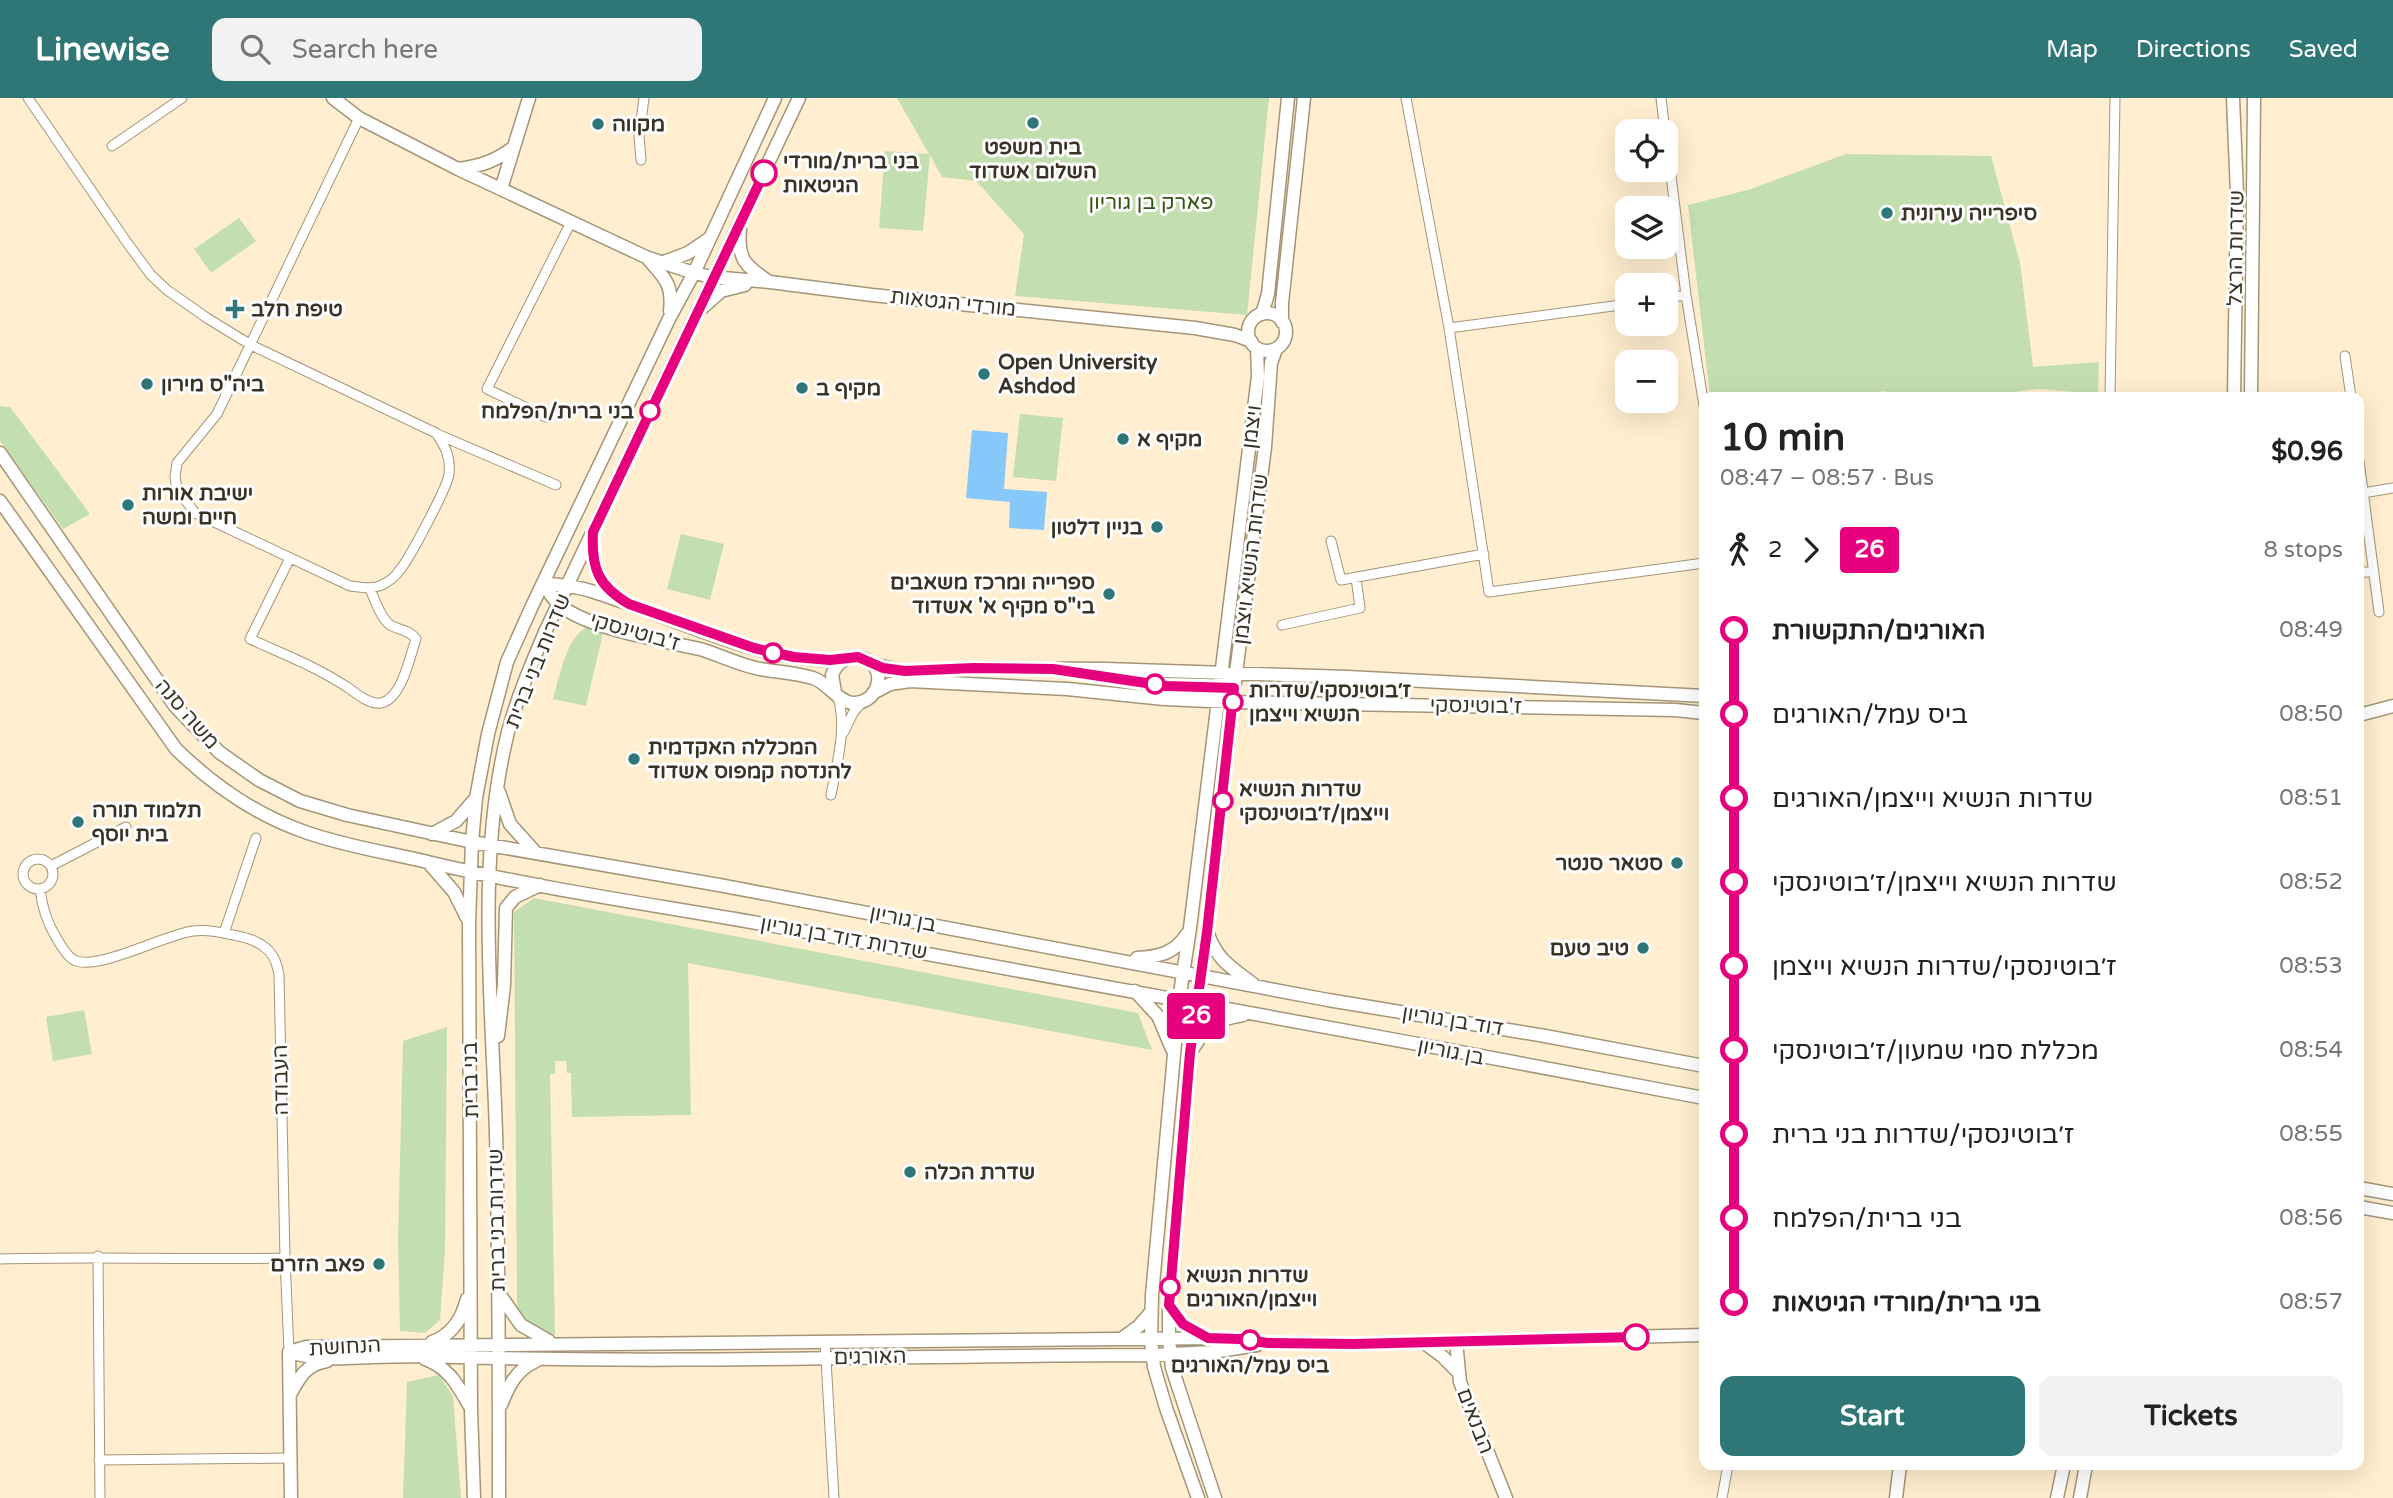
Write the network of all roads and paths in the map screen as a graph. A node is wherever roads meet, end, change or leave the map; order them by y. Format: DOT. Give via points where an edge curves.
graph roads {
  1 [pos="28,98"];
  2 [pos="182,98"];
  3 [pos="333,98"];
  4 [pos="529,98"];
  5 [pos="644,98"];
  6 [pos="775,98"];
  7 [pos="799,98"];
  8 [pos="1288,98"];
  9 [pos="1304,98"];
  10 [pos="1406,98"];
  11 [pos="1661,98"];
  12 [pos="2115,98"];
  13 [pos="2233,98"];
  14 [pos="2254,98"];
  15 [pos="359,118"];
  16 [pos="1664,119"];
  17 [pos="112,146"];
  18 [pos="514,147"];
  19 [pos="641,160"];
  20 [pos="458,169"];
  21 [pos="1672,182"];
  22 [pos="501,189"];
  23 [pos="571,222"];
  24 [pos="740,224"];
  25 [pos="710,238"];
  26 [pos="646,257"];
  27 [pos="661,263"];
  28 [pos="694,273"];
  29 [pos="712,277"];
  30 [pos="769,282"];
  31 [pos="1686,296"];
  32 [pos="1678,297"];
  33 [pos="1615,306"];
  34 [pos="696,314"];
  35 [pos="1257,318"];
  36 [pos="669,319"];
  37 [pos="1282,321"];
  38 [pos="1195,328"];
  39 [pos="1449,328"];
  40 [pos="251,345"];
  41 [pos="1254,345"];
  42 [pos="1276,349"];
  43 [pos="2345,356"];
  44 [pos="1702,392"];
  45 [pos="2110,392"];
  46 [pos="2234,392"];
  47 [pos="2251,392"];
  48 [pos="2350,392"];
  49 [pos="546,418"];
  50 [pos="436,433"];
  51 [pos="0,453"];
  52 [pos="556,485"];
  53 [pos="2393,488"];
  54 [pos="2364,493"];
  55 [pos="2364,500"];
  56 [pos="0,501"];
  57 [pos="593,532"];
  58 [pos="1331,541"];
  59 [pos="1484,554"];
  60 [pos="290,558"];
  61 [pos="1699,565"];
  62 [pos="2374,571"];
  63 [pos="2364,572"];
  64 [pos="1356,578"];
  65 [pos="543,583"];
  66 [pos="567,587"];
  67 [pos="370,589"];
  68 [pos="559,604"];
  69 [pos="629,604"];
  70 [pos="2379,612"];
  71 [pos="1282,625"];
  72 [pos="843,660"];
  73 [pos="872,664"];
  74 [pos="1221,673"];
  75 [pos="1236,673"];
  76 [pos="836,693"];
  77 [pos="873,693"];
  78 [pos="1699,695"];
  79 [pos="862,702"];
  80 [pos="1218,702"];
  81 [pos="1233,702"];
  82 [pos="2393,706"];
  83 [pos="2364,709"];
  84 [pos="1699,712"];
  85 [pos="2364,714"];
  86 [pos="842,737"];
  87 [pos="498,787"];
  88 [pos="831,795"];
  89 [pos="476,798"];
  90 [pos="126,827"];
  91 [pos="432,834"];
  92 [pos="256,838"];
  93 [pos="472,842"];
  94 [pos="492,846"];
  95 [pos="536,854"];
  96 [pos="428,862"];
  97 [pos="51,866"];
  98 [pos="470,872"];
  99 [pos="491,875"];
  100 [pos="540,885"];
  101 [pos="40,889"];
  102 [pos="808,901"];
  103 [pos="469,923"];
  104 [pos="1191,928"];
  105 [pos="1207,932"];
  106 [pos="225,933"];
  107 [pos="1121,960"];
  108 [pos="1183,972"];
  109 [pos="1201,975"];
  110 [pos="1256,987"];
  111 [pos="1135,991"];
  112 [pos="1179,1000"];
  113 [pos="1197,1004"];
  114 [pos="1249,1013"];
  115 [pos="494,1052"];
  116 [pos="1173,1052"];
  117 [pos="1190,1053"];
  118 [pos="1699,1065"];
  119 [pos="1699,1097"];
  120 [pos="2364,1189"];
  121 [pos="2393,1194"];
  122 [pos="2364,1208"];
  123 [pos="2393,1213"];
  124 [pos="98,1256"];
  125 [pos="285,1258"];
  126 [pos="0,1259"];
  127 [pos="472,1278"];
  128 [pos="499,1294"];
  129 [pos="1169,1305"];
  130 [pos="1151,1312"];
  131 [pos="1699,1335"];
  132 [pos="1208,1338"];
  133 [pos="1121,1339"];
  134 [pos="1151,1340"];
  135 [pos="1168,1340"];
  136 [pos="1456,1341"];
  137 [pos="825,1342"];
  138 [pos="1423,1342"];
  139 [pos="471,1343"];
  140 [pos="498,1343"];
  141 [pos="1268,1343"];
  142 [pos="556,1344"];
  143 [pos="416,1350"];
  144 [pos="289,1352"];
  145 [pos="1170,1354"];
  146 [pos="1152,1355"];
  147 [pos="344,1358"];
  148 [pos="471,1358"];
  149 [pos="825,1358"];
  150 [pos="498,1359"];
  151 [pos="539,1360"];
  152 [pos="1458,1372"];
  153 [pos="290,1397"];
  154 [pos="471,1410"];
  155 [pos="499,1412"];
  156 [pos="290,1458"];
  157 [pos="99,1460"];
  158 [pos="1727,1470"];
  159 [pos="1899,1470"];
  160 [pos="2062,1470"];
  161 [pos="2085,1470"];
  162 [pos="100,1498"];
  163 [pos="291,1498"];
  164 [pos="474,1498"];
  165 [pos="499,1498"];
  166 [pos="834,1498"];
  167 [pos="1198,1498"];
  168 [pos="1215,1498"];
  169 [pos="1506,1498"];
  170 [pos="1722,1498"];
  171 [pos="1896,1498"];
  172 [pos="2057,1498"];
  173 [pos="2080,1498"];
  1 -- 40 [label="street" via="151,275 206,318"];
  2 -- 17 [label="street"];
  3 -- 15 [label="street, מורדי הגטאות"];
  4 -- 18 [label="street"];
  5 -- 19 [label="street"];
  6 -- 25 [label="street"];
  7 -- 24 [label="street, שדרות בני ברית"];
  8 -- 35 [label="street" via="1268,294"];
  9 -- 37 [label="street"];
  10 -- 39 [label="street"];
  11 -- 16 [label="street"];
  12 -- 45 [label="street"];
  13 -- 46 [label="street, שדרות הרצל" via="2238,194"];
  14 -- 47 [label="street, שדרות הרצל"];
  15 -- 20 [label="street, מורדי הגטאות"];
  15 -- 40 [label="street"];
  18 -- 20 [label="street" via="498,160"];
  18 -- 22 [label="street"];
  20 -- 22 [label="street, מורדי הגטאות"];
  21 -- 31 [label="street"];
  22 -- 23 [label="street, מורדי הגטאות"];
  23 -- 26 [label="street, מורדי הגטאות"];
  23 -- 49 [label="street" via="486,389"];
  24 -- 29 [label="street, שדרות בני ברית"];
  24 -- 30 [label="street" via="741,255 749,268"];
  25 -- 27 [label="street"];
  25 -- 28 [label="street"];
  26 -- 27 [label="street, מורדי הגטאות"];
  26 -- 36 [label="street" via="670,289"];
  27 -- 28 [label="street, מורדי הגטאות"];
  28 -- 29 [label="street, מורדי הגטאות"];
  28 -- 36 [label="street, שדרות בני ברית"];
  29 -- 30 [label="street, מורדי הגטאות"];
  29 -- 34 [label="street, שדרות בני ברית"];
  30 -- 34 [label="street" via="721,291"];
  30 -- 38 [label="street, מורדי הגטאות"];
  31 -- 32 [label="street"];
  31 -- 44 [label="street"];
  33 -- 39 [label="street"];
  34 -- 57 [label="street, שדרות בני ברית"];
  35 -- 37 [label="street" via="1271,314"];
  35 -- 38 [label="street, מורדי הגטאות" via="1236,325"];
  35 -- 41 [label="street" via="1248,331"];
  36 -- 65 [label="street, שדרות בני ברית"];
  37 -- 42 [label="street" via="1285,337"];
  38 -- 41 [label="street, מורדי הגטאות" via="1235,335"];
  39 -- 59 [label="street"];
  40 -- 50 [label="street"];
  40 -- 60 [label="street" via="216,414 177,463 177,489 195,513"];
  41 -- 42 [label="street" via="1267,351"];
  41 -- 74 [label="street, ויצמן" via="1258,376"];
  42 -- 75 [label="street, שדרות הנשיא ויצמן"];
  43 -- 48 [label="street"];
  50 -- 52 [label="street"];
  50 -- 67 [label="street" via="449,457 444,489 399,572"];
  51 -- 91 [label="street, משה סנה" via="175,706 219,751 259,780 300,801"];
  53 -- 54 [label="street"];
  55 -- 62 [label="street"];
  56 -- 96 [label="street, משה סנה" via="176,749 196,769 264,816 334,841"];
  57 -- 66 [label="street, שדרות בני ברית"];
  57 -- 69 [label="street" via="597,572 614,596"];
  58 -- 64 [label="street" via="1341,580"];
  59 -- 61 [label="street" via="1489,592"];
  59 -- 64 [label="street"];
  60 -- 67 [label="street" via="350,586"];
  60 -- 67 [label="street" via="250,639 381,703 401,686 416,639 389,624"];
  62 -- 63 [label="street"];
  62 -- 70 [label="street"];
  64 -- 71 [label="street" via="1360,608"];
  65 -- 66 [label="street, ז'בוטינסקי"];
  65 -- 68 [label="street, ז'בוטינסקי"];
  65 -- 89 [label="street" via="507,662"];
  66 -- 68 [label="street, שדרות בני ברית"];
  66 -- 69 [label="street, ז'בוטינסקי"];
  68 -- 76 [label="street, ז'בוטינסקי" via="577,615 648,638 758,669 817,679"];
  68 -- 87 [label="street, שדרות בני ברית" via="516,705"];
  69 -- 72 [label="street, ז'בוטינסקי" via="754,648 808,659"];
  72 -- 73 [label="street" via="858,657"];
  72 -- 76 [label="street" via="832,675"];
  73 -- 74 [label="street, ז'בוטינסקי" via="905,671 999,668"];
  73 -- 77 [label="street" via="878,678"];
  74 -- 75 [label="street, ז'בוטינסקי"];
  74 -- 80 [label="street, שדרות הנשיא ויצמן"];
  75 -- 78 [label="street, ז'בוטינסקי"];
  75 -- 81 [label="street, שדרות הנשיא ויצמן"];
  76 -- 79 [label="street" via="849,702"];
  76 -- 86 [label="street"];
  77 -- 79 [label="street"];
  77 -- 80 [label="street, ז'בוטינסקי" via="910,681"];
  79 -- 86 [label="street"];
  80 -- 81 [label="street, ז'בוטינסקי"];
  80 -- 104 [label="street, שדרות הנשיא ויצמן"];
  81 -- 84 [label="street, ז'בוטינסקי"];
  81 -- 105 [label="street, שדרות הנשיא ויצמן"];
  82 -- 83 [label="street"];
  82 -- 85 [label="street"];
  86 -- 88 [label="street"];
  87 -- 94 [label="street, שדרות בני ברית"];
  87 -- 95 [label="street" via="510,824"];
  89 -- 91 [label="street" via="456,821"];
  89 -- 93 [label="street"];
  90 -- 97 [label="street"];
  91 -- 93 [label="street, משה סנה"];
  92 -- 106 [label="street"];
  93 -- 94 [label="street, משה סנה"];
  93 -- 98 [label="street"];
  94 -- 95 [label="street, שדרות דוד בן גוריון"];
  94 -- 99 [label="street, שדרות בני ברית"];
  95 -- 102 [label="street, שדרות דוד בן גוריון"];
  96 -- 98 [label="street, משה סנה"];
  96 -- 103 [label="street" via="454,892"];
  97 -- 101 [label="street" via="52,880"];
  97 -- 101 [label="street, העבודה" via="34,859 23,869 26,884"];
  98 -- 99 [label="street, שדרות דוד בן גוריון"];
  98 -- 103 [label="street"];
  99 -- 100 [label="street, שדרות דוד בן גוריון"];
  99 -- 115 [label="street, שדרות בני ברית"];
  100 -- 111 [label="street, שדרות דוד בן גוריון"];
  100 -- 115 [label="street" via="522,892 506,908 502,1009"];
  101 -- 106 [label="street, העבודה" via="51,929 67,953 81,962 109,958 191,931"];
  102 -- 107 [label="street, בן גוריון"];
  103 -- 127 [label="street, בני ברית"];
  104 -- 107 [label="street" via="1180,946 1169,952"];
  104 -- 108 [label="street, שדרות הנשיא ויצמן"];
  105 -- 109 [label="street, שדרות הנשיא ויצמן"];
  105 -- 110 [label="street" via="1222,960"];
  106 -- 125 [label="street, העבודה" via="267,947 278,965"];
  107 -- 108 [label="street"];
  108 -- 109 [label="street"];
  108 -- 112 [label="street, שדרות הנשיא ויצמן"];
  109 -- 110 [label="street, דוד בן גוריון"];
  109 -- 113 [label="street, שדרות הנשיא ויצמן"];
  110 -- 118 [label="street, דוד בן גוריון"];
  111 -- 112 [label="street, שדרות דוד בן גוריון"];
  111 -- 116 [label="street" via="1158,1016"];
  112 -- 113 [label="street, שדרות דוד בן גוריון"];
  112 -- 116 [label="street, שדרות הנשיא ויצמן"];
  113 -- 114 [label="street, בן גוריון"];
  113 -- 117 [label="street, שדרות הנשיא ויצמן"];
  114 -- 117 [label="street" via="1212,1023"];
  114 -- 119 [label="street, בן גוריון"];
  115 -- 128 [label="street, שדרות בני ברית"];
  116 -- 130 [label="street, שדרות הנשיא ויצמן"];
  117 -- 129 [label="street, שדרות הנשיא ויצמן"];
  120 -- 121 [label="street"];
  122 -- 123 [label="street"];
  124 -- 125 [label="street"];
  124 -- 126 [label="street"];
  124 -- 157 [label="street"];
  125 -- 144 [label="street, העבודה"];
  127 -- 139 [label="street, שדרות בני ברית"];
  127 -- 143 [label="street" via="453,1328"];
  128 -- 140 [label="street, שדרות בני ברית"];
  128 -- 142 [label="street" via="521,1325"];
  129 -- 132 [label="street" via="1183,1324"];
  129 -- 135 [label="street, שדרות הנשיא ויצמן"];
  130 -- 133 [label="street"];
  130 -- 134 [label="street, שדרות הנשיא ויצמן"];
  131 -- 136 [label="street, האורגים"];
  132 -- 135 [label="street, האורגים"];
  132 -- 141 [label="street, האורגים"];
  133 -- 134 [label="street, האורגים"];
  133 -- 137 [label="street, האורגים"];
  134 -- 135 [label="street, האורגים"];
  134 -- 146 [label="street, שדרות הנשיא ויצמן"];
  135 -- 145 [label="street, שדרות הנשיא ויצמן"];
  136 -- 138 [label="street, האורגים"];
  136 -- 152 [label="street, הבנאים"];
  137 -- 142 [label="street, האורגים"];
  137 -- 149 [label="street"];
  138 -- 141 [label="street, האורגים"];
  138 -- 152 [label="street"];
  139 -- 140 [label="street, הנחושת"];
  139 -- 143 [label="street, הנחושת"];
  139 -- 148 [label="street, שדרות בני ברית"];
  140 -- 142 [label="street, האורגים"];
  140 -- 150 [label="street, שדרות בני ברית"];
  141 -- 145 [label="street, האורגים"];
  143 -- 144 [label="street, הנחושת" via="306,1347"];
  143 -- 147 [label="street, הנחושת"];
  143 -- 148 [label="street, הנחושת"];
  143 -- 154 [label="street" via="447,1371"];
  144 -- 147 [label="street, הנחושת"];
  144 -- 153 [label="street, העבודה"];
  145 -- 146 [label="street, האורגים"];
  145 -- 168 [label="street, שדרות הנשיא ויצמן" via="1176,1385"];
  146 -- 149 [label="street, האורגים"];
  146 -- 167 [label="street, שדרות הנשיא ויצמן"];
  147 -- 153 [label="street" via="315,1363 305,1370"];
  148 -- 150 [label="street, האורגים"];
  148 -- 154 [label="street, שדרות בני ברית"];
  149 -- 151 [label="street, האורגים"];
  149 -- 166 [label="street"];
  150 -- 151 [label="street, האורגים"];
  150 -- 155 [label="street"];
  151 -- 155 [label="street" via="514,1378"];
  152 -- 169 [label="street, הבנאים"];
  153 -- 156 [label="street, העבודה"];
  154 -- 164 [label="street, שדרות בני ברית"];
  155 -- 165 [label="street"];
  156 -- 157 [label="street"];
  156 -- 163 [label="street, העבודה"];
  157 -- 162 [label="street"];
  158 -- 170 [label="street"];
  159 -- 171 [label="street"];
  160 -- 172 [label="street"];
  161 -- 173 [label="street"];
}
